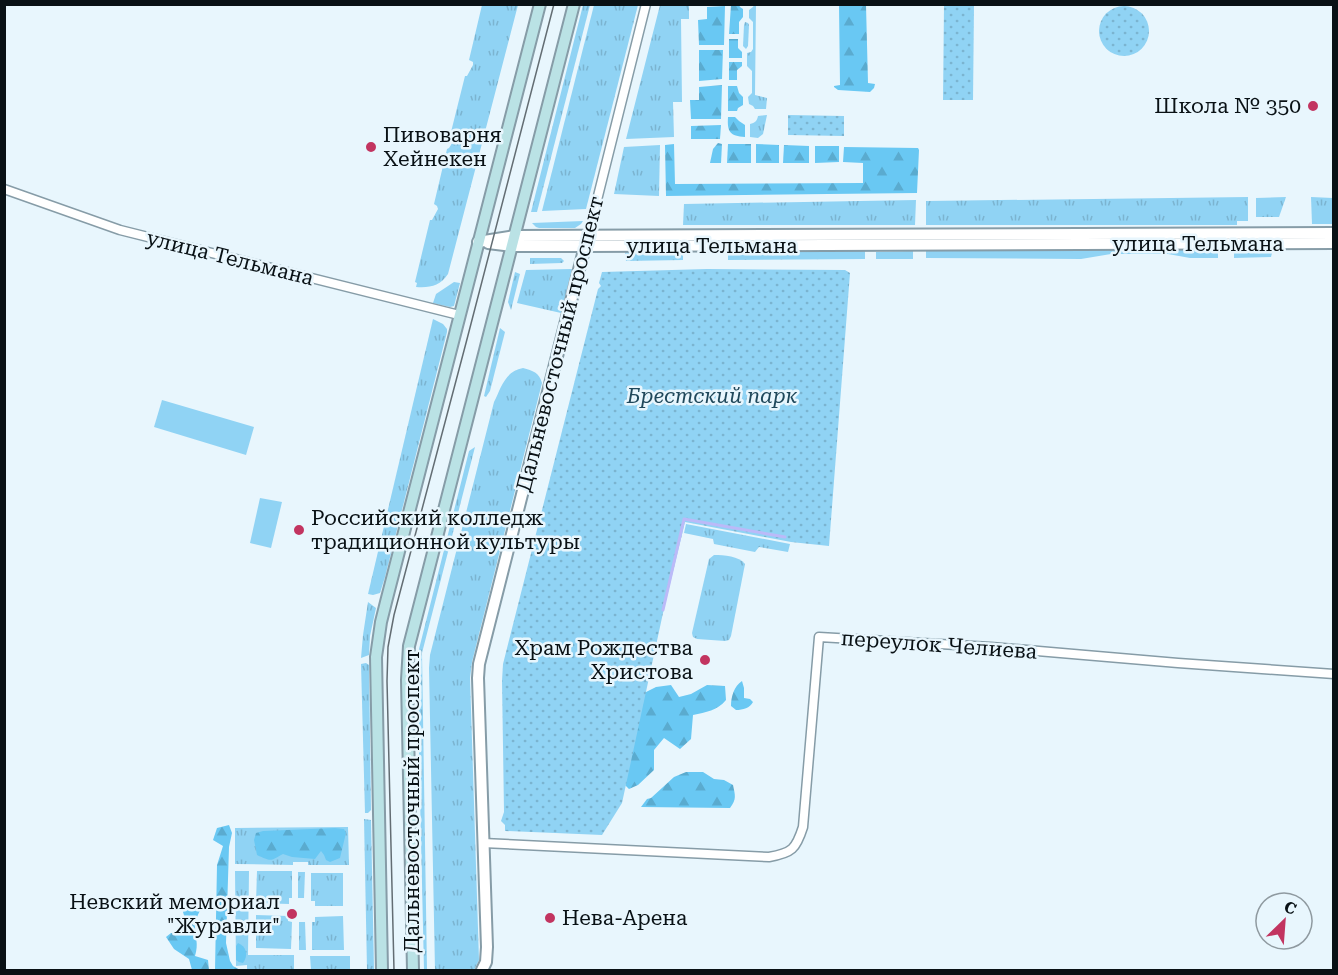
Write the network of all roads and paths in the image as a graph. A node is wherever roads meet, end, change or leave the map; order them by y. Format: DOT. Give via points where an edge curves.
graph roads {
  1 [pos="540,4"];
  2 [pos="574,4"];
  3 [pos="646,4"];
  4 [pos="4,189"];
  5 [pos="1334,233"];
  6 [pos="514,241"];
  7 [pos="586,241"];
  8 [pos="478,242"];
  9 [pos="1334,243"];
  10 [pos="459,315"];
  11 [pos="1334,674"];
  12 [pos="483,843"];
  13 [pos="382,970"];
  14 [pos="413,970"];
  15 [pos="482,970"];
  1 -- 8 [label="main road, Дальневосточный проспект"];
  2 -- 6 [label="main road, Дальневосточный проспект"];
  3 -- 7 [label="street, Дальневосточный проспект"];
  4 -- 10 [label="street, улица Тельмана" via="120,230"];
  5 -- 7 [label="street, улица Тельмана"];
  6 -- 7 [label="street, улица Тельмана"];
  6 -- 8 [label="street, улица Тельмана"];
  6 -- 14 [label="main road, Дальневосточный проспект" via="409,646"];
  7 -- 9 [label="street, улица Тельмана"];
  7 -- 12 [label="street, Дальневосточный проспект" via="479,664"];
  8 -- 10 [label="main road, Дальневосточный проспект"];
  10 -- 13 [label="main road, Дальневосточный проспект" via="378,639"];
  11 -- 12 [label="street, переулок Челиева" via="819,637 803,827 793,849 769,857"];
  12 -- 15 [label="street, Дальневосточный проспект" via="487,947"];
}
